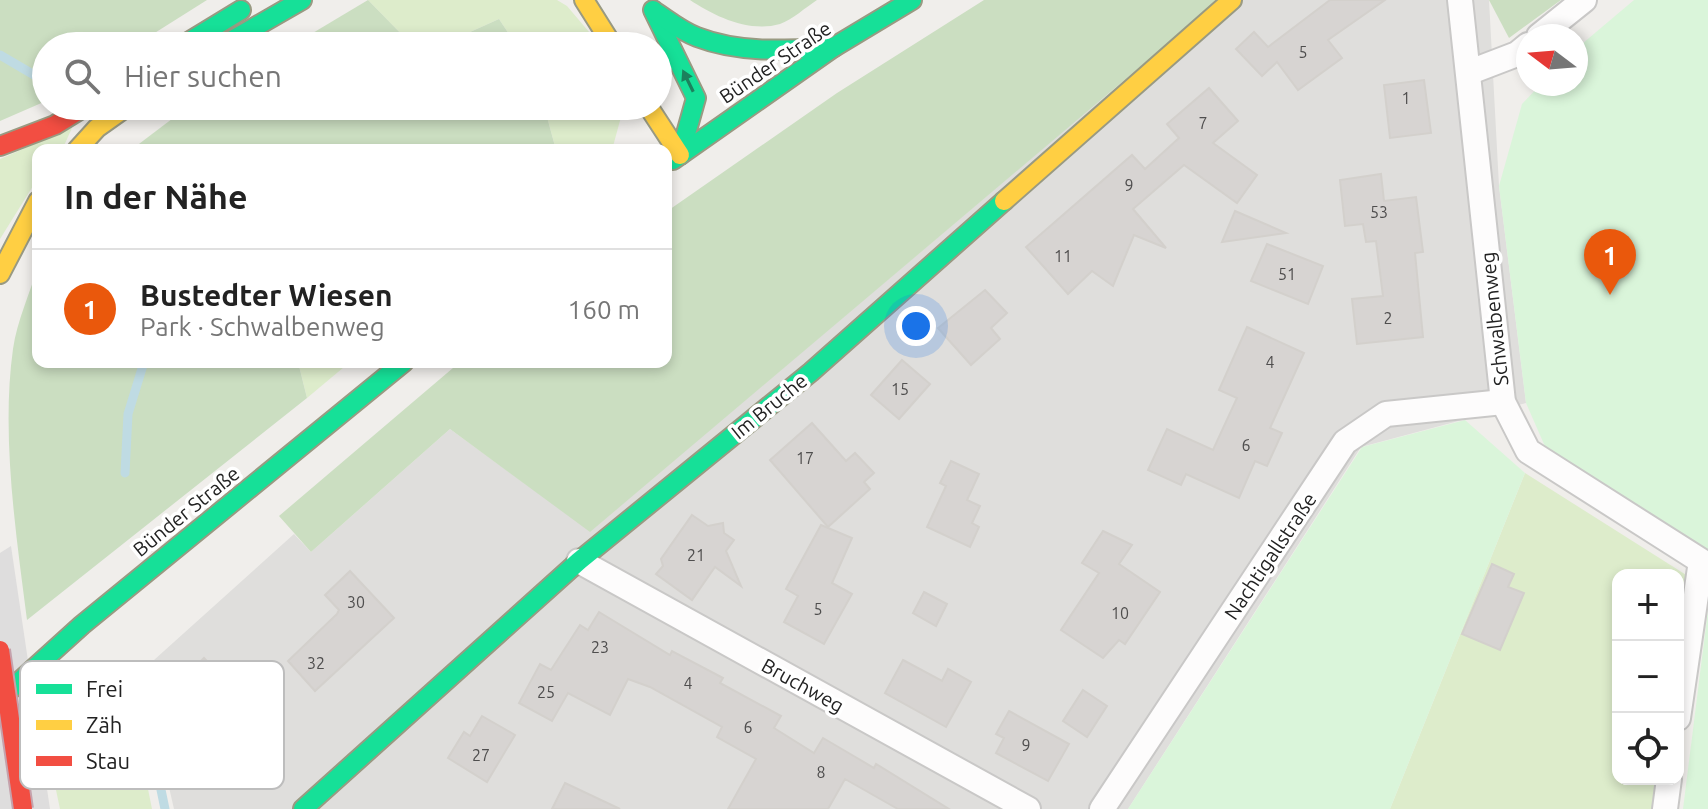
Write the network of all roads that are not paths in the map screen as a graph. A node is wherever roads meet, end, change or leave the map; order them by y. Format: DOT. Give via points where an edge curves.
graph roads {
  1 [pos="256,0"];
  2 [pos="302,0"];
  3 [pos="584,0"];
  4 [pos="912,0"];
  5 [pos="1232,0"];
  6 [pos="1460,0"];
  7 [pos="1584,0"];
  8 [pos="649,6"];
  9 [pos="1554,24"];
  10 [pos="205,32"];
  11 [pos="246,32"];
  12 [pos="604,32"];
  13 [pos="662,32"];
  14 [pos="834,47"];
  15 [pos="672,51"];
  16 [pos="1516,54"];
  17 [pos="1470,72"];
  18 [pos="63,120"];
  19 [pos="108,120"];
  20 [pos="654,120"];
  21 [pos="82,144"];
  22 [pos="666,144"];
  23 [pos="0,146"];
  24 [pos="673,160"];
  25 [pos="32,213"];
  26 [pos="0,274"];
  27 [pos="397,368"];
  28 [pos="1503,402"];
  29 [pos="579,561"];
  30 [pos="0,650"];
  31 [pos="42,661"];
  32 [pos="20,681"];
  33 [pos="0,699"];
  34 [pos="1679,713"];
  35 [pos="1668,785"];
  36 [pos="20,788"];
  37 [pos="20,789"];
  38 [pos="23,809"];
  39 [pos="303,809"];
  40 [pos="1028,809"];
  41 [pos="1102,809"];
  42 [pos="1665,809"];
  1 -- 10 [label="main road"];
  2 -- 11 [label="main road"];
  3 -- 12 [label="main road"];
  4 -- 14 [label="main road, Bünder Straße"];
  5 -- 29 [label="main road, Im Bruche" via="811,372"];
  6 -- 17 [label="street"];
  7 -- 9 [label="street"];
  13 -- 8 [label="main road, one-way"];
  8 -- 14 [label="main road" via="697,37 734,47"];
  14 -- 24 [label="main road, Bünder Straße"];
  24 -- 15 [label="main road, one-way" via="696,98"];
  16 -- 17 [label="street"];
  17 -- 28 [label="street, Schwalbenweg"];
  18 -- 23 [label="main road"];
  19 -- 21 [label="main road"];
  20 -- 22 [label="main road"];
  25 -- 26 [label="main road"];
  27 -- 31 [label="main road, Bünder Straße"];
  28 -- 34 [label="street, Schwalbenweg" via="1528,451 1701,561"];
  28 -- 41 [label="street, Nachtigallstraße" via="1386,414 1345,442"];
  29 -- 39 [label="main road, Im Bruche"];
  29 -- 40 [label="street, Bruchweg"];
  30 -- 36 [label="main road, bridge"];
  32 -- 33 [label="main road, Bünder Straße"];
  35 -- 42 [label="street"];
  37 -- 38 [label="main road, bridge"];
}
